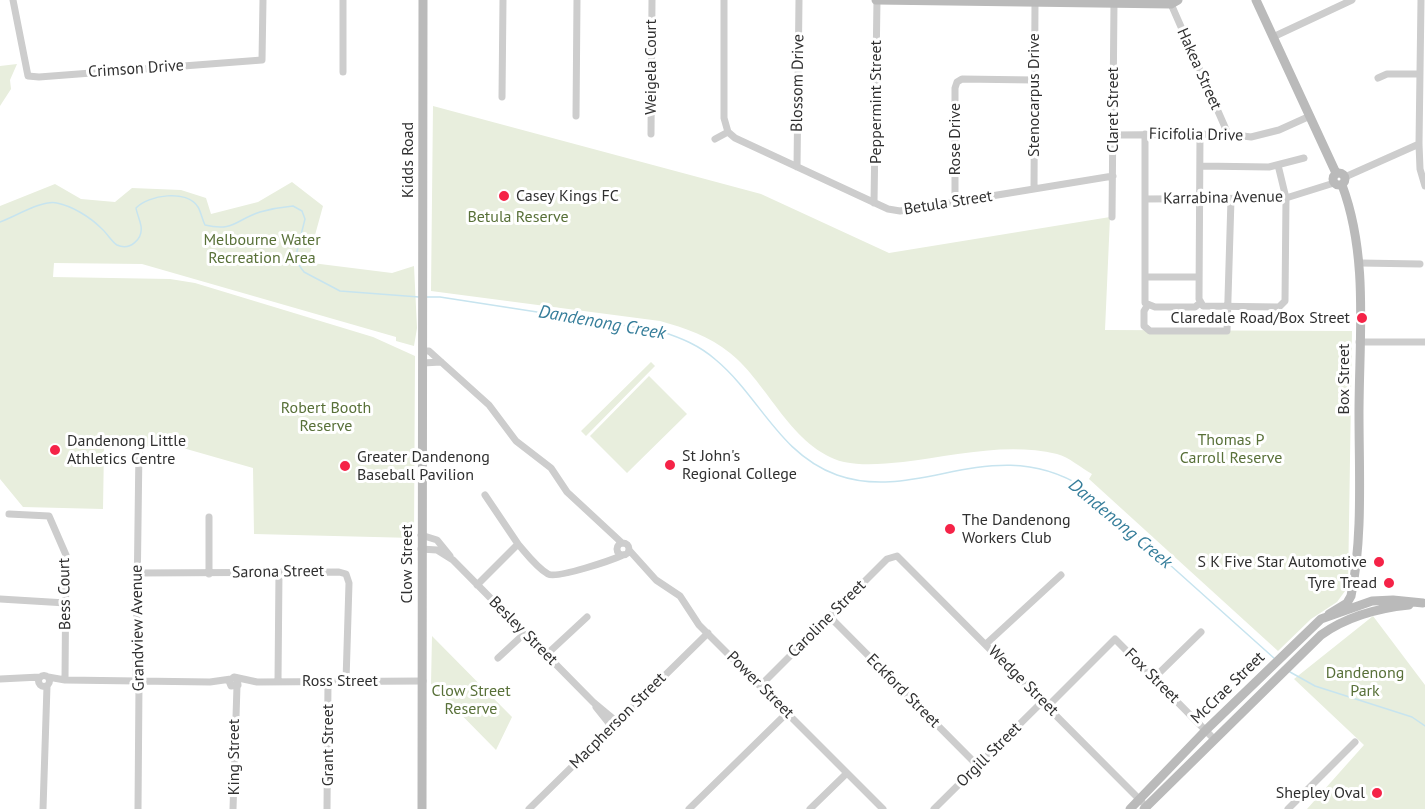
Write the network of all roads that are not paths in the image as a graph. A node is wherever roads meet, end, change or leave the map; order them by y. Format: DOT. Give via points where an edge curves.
graph roads {
  1 [pos="13,0"];
  2 [pos="263,0"];
  3 [pos="343,0"];
  4 [pos="423,0"];
  5 [pos="503,0"];
  6 [pos="578,0"];
  7 [pos="652,0"];
  8 [pos="724,0"];
  9 [pos="799,0"];
  10 [pos="877,0"];
  11 [pos="902,0"];
  12 [pos="1256,0"];
  13 [pos="1352,0"];
  14 [pos="1420,0"];
  15 [pos="998,1"];
  16 [pos="1035,2"];
  17 [pos="1174,2"];
  18 [pos="1114,3"];
  19 [pos="1273,37"];
  20 [pos="343,72"];
  21 [pos="1420,74"];
  22 [pos="1378,78"];
  23 [pos="1034,80"];
  24 [pos="502,97"];
  25 [pos="576,116"];
  26 [pos="1310,116"];
  27 [pos="728,132"];
  28 [pos="651,134"];
  29 [pos="1145,134"];
  30 [pos="1200,134"];
  31 [pos="1228,134"];
  32 [pos="1114,135"];
  33 [pos="715,139"];
  34 [pos="1419,144"];
  35 [pos="1304,158"];
  36 [pos="1278,165"];
  37 [pos="1200,166"];
  38 [pos="797,167"];
  39 [pos="1113,176"];
  40 [pos="1339,179"];
  41 [pos="1425,186"];
  42 [pos="1034,189"];
  43 [pos="1286,198"];
  44 [pos="1145,199"];
  45 [pos="1200,199"];
  46 [pos="1231,199"];
  47 [pos="955,202"];
  48 [pos="874,203"];
  49 [pos="1112,217"];
  50 [pos="1360,263"];
  51 [pos="1420,264"];
  52 [pos="1144,277"];
  53 [pos="1199,277"];
  54 [pos="1200,303"];
  55 [pos="1147,306"];
  56 [pos="1229,307"];
  57 [pos="423,319"];
  58 [pos="1359,342"];
  59 [pos="1425,342"];
  60 [pos="423,351"];
  61 [pos="441,362"];
  62 [pos="423,363"];
  63 [pos="139,447"];
  64 [pos="485,495"];
  65 [pos="9,514"];
  66 [pos="209,517"];
  67 [pos="421,535"];
  68 [pos="518,544"];
  69 [pos="421,549"];
  70 [pos="622,550"];
  71 [pos="895,555"];
  72 [pos="453,560"];
  73 [pos="279,572"];
  74 [pos="137,573"];
  75 [pos="208,574"];
  76 [pos="1061,575"];
  77 [pos="1355,576"];
  78 [pos="477,585"];
  79 [pos="0,598"];
  80 [pos="66,603"];
  81 [pos="1424,603"];
  82 [pos="1358,604"];
  83 [pos="1329,614"];
  84 [pos="829,616"];
  85 [pos="587,617"];
  86 [pos="1344,622"];
  87 [pos="1201,632"];
  88 [pos="525,633"];
  89 [pos="708,633"];
  90 [pos="1115,639"];
  91 [pos="986,644"];
  92 [pos="546,655"];
  93 [pos="498,658"];
  94 [pos="1271,675"];
  95 [pos="1154,678"];
  96 [pos="0,679"];
  97 [pos="65,680"];
  98 [pos="138,681"];
  99 [pos="278,681"];
  100 [pos="328,681"];
  101 [pos="346,681"];
  102 [pos="423,681"];
  103 [pos="44,682"];
  104 [pos="234,684"];
  105 [pos="761,685"];
  106 [pos="1046,704"];
  107 [pos="788,712"];
  108 [pos="615,724"];
  109 [pos="1206,730"];
  110 [pos="1213,738"];
  111 [pos="1355,742"];
  112 [pos="978,766"];
  113 [pos="847,773"];
  114 [pos="1145,806"];
  115 [pos="43,809"];
  116 [pos="138,809"];
  117 [pos="234,809"];
  118 [pos="327,809"];
  119 [pos="422,809"];
  120 [pos="529,809"];
  121 [pos="689,809"];
  122 [pos="810,809"];
  123 [pos="883,809"];
  124 [pos="934,809"];
  125 [pos="1130,809"];
  126 [pos="1288,809"];
  1 -- 2 [label="street, Crimson Drive" via="27,76 39,77 262,60"];
  3 -- 20 [label="street"];
  4 -- 57 [label="main road, Kidds Road"];
  5 -- 24 [label="street"];
  6 -- 25 [label="street"];
  7 -- 28 [label="street, Weigela Court"];
  8 -- 27 [label="street" via="724,118"];
  9 -- 38 [label="street, Blossom Drive"];
  10 -- 11 [label="main road"];
  10 -- 48 [label="street, Peppermint Street"];
  11 -- 15 [label="main road"];
  12 -- 19 [label="main road, Box Street"];
  13 -- 19 [label="street"];
  14 -- 21 [label="street"];
  15 -- 16 [label="main road"];
  16 -- 18 [label="main road"];
  16 -- 23 [label="street, Stenocarpus Drive"];
  17 -- 18 [label="main road"];
  17 -- 31 [label="street, Hakea Street"];
  18 -- 32 [label="street, Claret Street"];
  19 -- 26 [label="main road, Box Street"];
  21 -- 22 [label="street" via="1387,74"];
  21 -- 34 [label="street"];
  23 -- 42 [label="street, Stenocarpus Drive"];
  23 -- 47 [label="street, Rose Drive" via="957,82"];
  26 -- 31 [label="street, Ficifolia Drive" via="1251,137"];
  26 -- 40 [label="main road, Box Street"];
  27 -- 33 [label="street"];
  27 -- 38 [label="street, Betula Street"];
  29 -- 30 [label="street, Ficifolia Drive"];
  29 -- 32 [label="street, Ficifolia Drive"];
  29 -- 44 [label="street"];
  30 -- 31 [label="street, Ficifolia Drive"];
  30 -- 37 [label="street"];
  32 -- 39 [label="street, Claret Street"];
  34 -- 40 [label="street, Karrabina Avenue"];
  34 -- 41 [label="street"];
  35 -- 36 [label="street"];
  36 -- 37 [label="street"];
  36 -- 43 [label="street"];
  37 -- 45 [label="street"];
  38 -- 48 [label="street, Betula Street"];
  39 -- 42 [label="street, Betula Street"];
  39 -- 49 [label="street, Claret Street"];
  40 -- 43 [label="street, Karrabina Avenue"];
  40 -- 50 [label="main road, Box Street" via="1353,214"];
  42 -- 47 [label="street, Betula Street"];
  43 -- 46 [label="street, Karrabina Avenue"];
  43 -- 56 [label="street" via="1285,302 1279,307"];
  44 -- 45 [label="street, Karrabina Avenue"];
  44 -- 52 [label="street"];
  45 -- 46 [label="street, Karrabina Avenue"];
  45 -- 53 [label="street"];
  46 -- 56 [label="street"];
  47 -- 48 [label="street, Betula Street" via="897,211"];
  50 -- 51 [label="street"];
  50 -- 58 [label="main road, Box Street"];
  52 -- 53 [label="street"];
  52 -- 55 [label="street"];
  53 -- 54 [label="street"];
  54 -- 55 [label="street" via="1195,307"];
  54 -- 56 [label="street"];
  55 -- 56 [label="street" via="1146,330 1191,332 1227,331"];
  57 -- 60 [label="main road, Clow Street"];
  58 -- 59 [label="street"];
  58 -- 77 [label="main road, Box Street"];
  60 -- 61 [label="street, Power Street" via="429,351"];
  60 -- 62 [label="main road, Clow Street"];
  61 -- 62 [label="street"];
  61 -- 70 [label="street, Power Street" via="489,405 516,441 551,468 567,492 611,532"];
  62 -- 67 [label="main road, Clow Street"];
  63 -- 74 [label="street, Grandview Avenue"];
  64 -- 68 [label="street"];
  65 -- 80 [label="street, Bess Court" via="43,514 52,519 66,555"];
  66 -- 75 [label="street"];
  67 -- 69 [label="main road, Clow Street"];
  67 -- 72 [label="street, Besley Street" via="437,540"];
  68 -- 70 [label="street" via="552,575 606,560"];
  68 -- 78 [label="street"];
  69 -- 72 [label="street, Besley Street" via="437,550"];
  69 -- 102 [label="main road, Clow Street"];
  70 -- 89 [label="street, Power Street" via="680,596"];
  71 -- 84 [label="street, Caroline Street"];
  71 -- 91 [label="street, Wedge Street"];
  72 -- 78 [label="street, Besley Street"];
  73 -- 75 [label="street, Sarona Street"];
  73 -- 99 [label="street"];
  73 -- 101 [label="street, Sarona Street" via="346,574"];
  74 -- 75 [label="street, Sarona Street"];
  74 -- 98 [label="street, Grandview Avenue"];
  76 -- 91 [label="street"];
  77 -- 82 [label="main road, Box Street"];
  77 -- 83 [label="main road, Box Street" via="1350,600"];
  78 -- 88 [label="street, Besley Street"];
  79 -- 80 [label="street"];
  80 -- 97 [label="street, Bess Court"];
  81 -- 82 [label="main road, McCrae Street" via="1389,599"];
  81 -- 86 [label="main road" via="1387,608"];
  82 -- 83 [label="main road, McCrae Street"];
  82 -- 86 [label="main road"];
  83 -- 94 [label="main road, McCrae Street" via="1290,650"];
  84 -- 105 [label="street, Caroline Street"];
  84 -- 112 [label="street, Eckford Street"];
  85 -- 92 [label="street"];
  86 -- 94 [label="main road, McCrae Street"];
  87 -- 95 [label="street"];
  88 -- 92 [label="street, Besley Street"];
  88 -- 93 [label="street"];
  89 -- 105 [label="street, Power Street"];
  89 -- 108 [label="street, Macpherson Street"];
  90 -- 95 [label="street, Fox Street"];
  90 -- 106 [label="street, Orgill Street"];
  91 -- 106 [label="street, Wedge Street"];
  92 -- 108 [label="street, Besley Street"];
  94 -- 109 [label="main road, McCrae Street"];
  94 -- 110 [label="main road, McCrae Street"];
  95 -- 109 [label="street, Fox Street"];
  96 -- 103 [label="street, Ross Street"];
  97 -- 98 [label="street, Ross Street"];
  97 -- 103 [label="street, Ross Street"];
  98 -- 104 [label="street, Ross Street"];
  98 -- 116 [label="street, Grandview Avenue"];
  99 -- 100 [label="street, Ross Street"];
  99 -- 104 [label="street, Ross Street"];
  100 -- 101 [label="street, Ross Street"];
  100 -- 118 [label="street, Grant Street"];
  101 -- 102 [label="street, Ross Street"];
  102 -- 119 [label="main road, Clow Street"];
  103 -- 115 [label="street"];
  104 -- 117 [label="street, King Street"];
  105 -- 107 [label="street, Power Street"];
  106 -- 112 [label="street, Orgill Street"];
  106 -- 114 [label="street, Wedge Street"];
  107 -- 113 [label="street, Power Street"];
  107 -- 121 [label="street"];
  108 -- 120 [label="street, Macpherson Street"];
  109 -- 110 [label="street, Fox Street"];
  109 -- 114 [label="main road, McCrae Street"];
  110 -- 114 [label="main road, McCrae Street"];
  111 -- 126 [label="street"];
  112 -- 124 [label="street, Orgill Street"];
  113 -- 122 [label="street"];
  113 -- 123 [label="street, Power Street"];
  114 -- 125 [label="main road, McCrae Street"];
}
